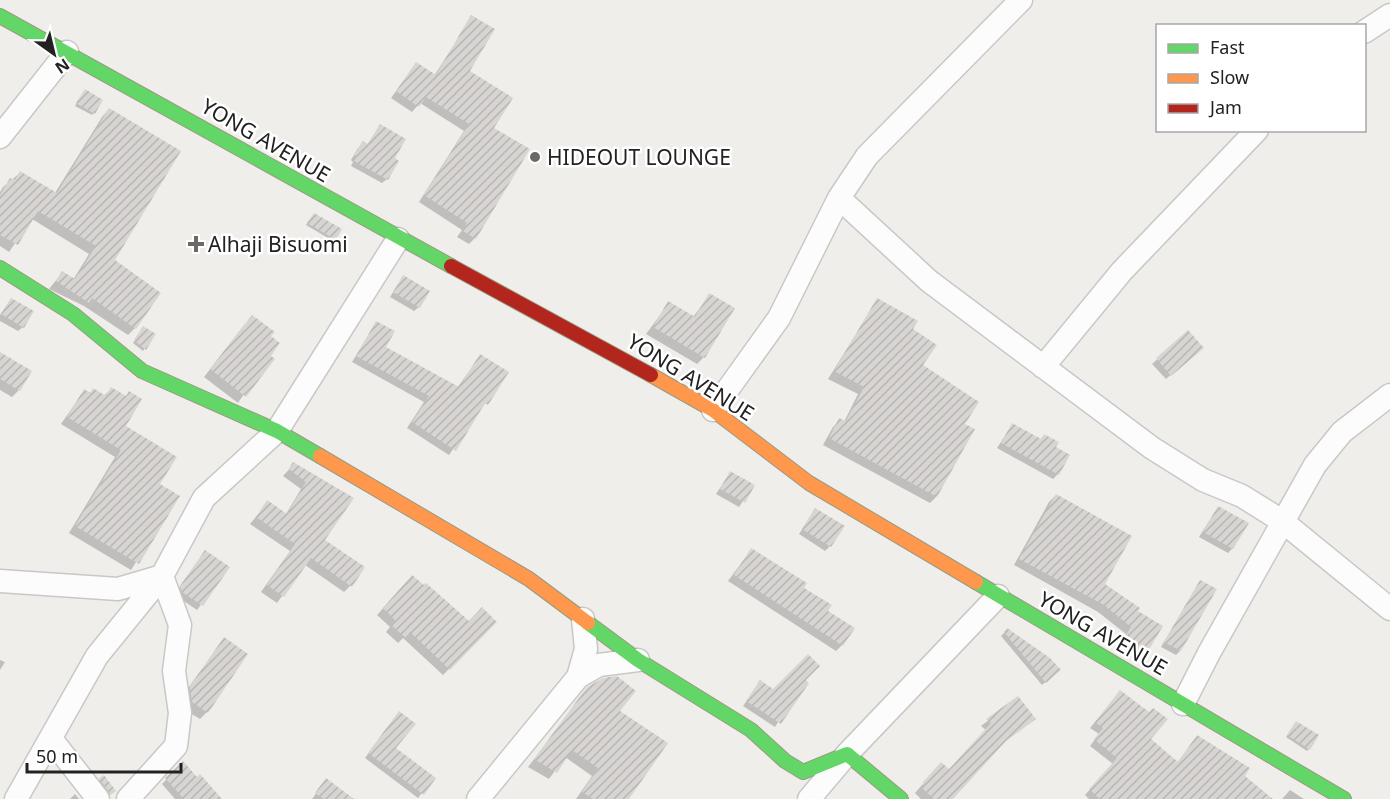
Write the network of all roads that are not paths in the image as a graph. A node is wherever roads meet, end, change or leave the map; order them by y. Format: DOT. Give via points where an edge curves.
graph roads {
  1 [pos="1021,0"];
  2 [pos="1390,15"];
  3 [pos="0,16"];
  4 [pos="1366,31"];
  5 [pos="67,52"];
  6 [pos="1255,132"];
  7 [pos="0,137"];
  8 [pos="839,198"];
  9 [pos="398,239"];
  10 [pos="0,268"];
  11 [pos="1043,367"];
  12 [pos="1390,395"];
  13 [pos="713,410"];
  14 [pos="277,431"];
  15 [pos="1282,521"];
  16 [pos="162,576"];
  17 [pos="0,581"];
  18 [pos="998,596"];
  19 [pos="1390,609"];
  20 [pos="583,619"];
  21 [pos="638,660"];
  22 [pos="578,677"];
  23 [pos="1184,704"];
  24 [pos="52,740"];
  25 [pos="846,754"];
  26 [pos="16,799"];
  27 [pos="98,799"];
  28 [pos="128,799"];
  29 [pos="478,799"];
  30 [pos="809,799"];
  31 [pos="901,799"];
  32 [pos="1344,799"];
  1 -- 8 [label="street" via="881,139"];
  2 -- 4 [label="street"];
  3 -- 5 [label="street, YONG AVENUE"];
  5 -- 7 [label="street"];
  5 -- 9 [label="street, YONG AVENUE"];
  6 -- 11 [label="street" via="1122,271"];
  8 -- 11 [label="street" via="929,281"];
  8 -- 13 [label="street" via="779,318"];
  9 -- 13 [label="street, YONG AVENUE" via="539,312"];
  9 -- 14 [label="street"];
  10 -- 14 [label="street" via="73,314 142,371"];
  11 -- 15 [label="street" via="1152,448"];
  12 -- 15 [label="street" via="1358,418 1328,448"];
  13 -- 18 [label="street, YONG AVENUE" via="809,483"];
  14 -- 16 [label="street" via="204,498"];
  14 -- 20 [label="street" via="529,579"];
  15 -- 19 [label="street"];
  15 -- 23 [label="street"];
  16 -- 17 [label="street" via="118,589"];
  16 -- 24 [label="street" via="97,656"];
  16 -- 28 [label="street" via="180,625 174,671 180,713 176,746"];
  18 -- 23 [label="street, YONG AVENUE"];
  18 -- 25 [label="street"];
  20 -- 21 [label="street"];
  20 -- 22 [label="street" via="586,649"];
  21 -- 22 [label="street" via="599,665"];
  21 -- 25 [label="street" via="751,730 803,772"];
  22 -- 29 [label="street"];
  23 -- 32 [label="street, YONG AVENUE"];
  24 -- 26 [label="street"];
  24 -- 27 [label="street"];
  25 -- 30 [label="street"];
  25 -- 31 [label="street"];
}
